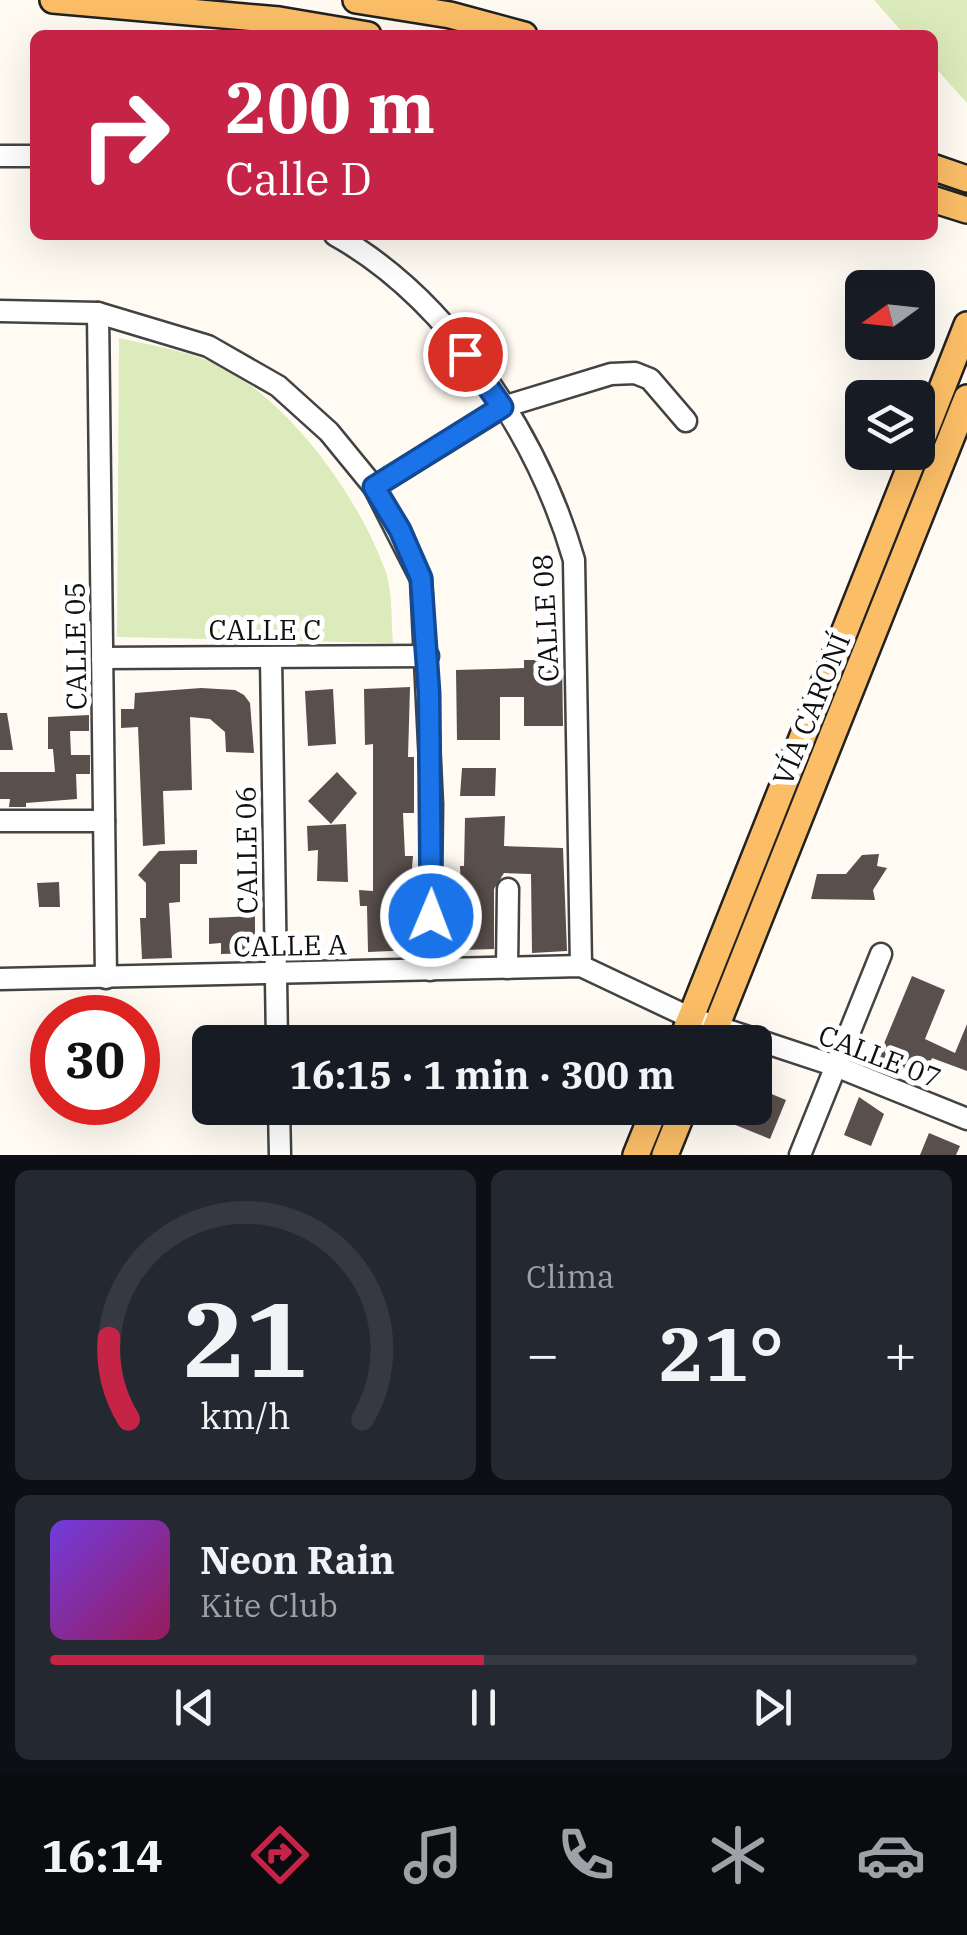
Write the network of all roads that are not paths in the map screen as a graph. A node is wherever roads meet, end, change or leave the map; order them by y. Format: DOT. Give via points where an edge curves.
graph roads {
  1 [pos="53,0"];
  2 [pos="356,0"];
  3 [pos="338,30"];
  4 [pos="506,30"];
  5 [pos="0,156"];
  6 [pos="30,156"];
  7 [pos="938,169"];
  8 [pos="966,177"];
  9 [pos="938,200"];
  10 [pos="965,210"];
  11 [pos="342,240"];
  12 [pos="0,311"];
  13 [pos="98,313"];
  14 [pos="967,324"];
  15 [pos="967,398"];
  16 [pos="935,405"];
  17 [pos="502,407"];
  18 [pos="686,421"];
  19 [pos="909,470"];
  20 [pos="374,487"];
  21 [pos="428,656"];
  22 [pos="271,657"];
  23 [pos="102,658"];
  24 [pos="0,821"];
  25 [pos="104,821"];
  26 [pos="508,889"];
  27 [pos="881,954"];
  28 [pos="581,966"];
  29 [pos="508,968"];
  30 [pos="430,970"];
  31 [pos="275,973"];
  32 [pos="106,978"];
  33 [pos="0,979"];
  34 [pos="691,1018"];
  35 [pos="277,1025"];
  36 [pos="688,1025"];
  37 [pos="700,1025"];
  38 [pos="717,1025"];
  39 [pos="772,1050"];
  40 [pos="833,1065"];
  41 [pos="967,1119"];
  42 [pos="279,1125"];
  43 [pos="648,1125"];
  44 [pos="677,1125"];
  45 [pos="280,1155"];
  46 [pos="636,1155"];
  47 [pos="665,1155"];
  48 [pos="800,1155"];
  1 -- 3 [label="main road"];
  2 -- 4 [label="main road"];
  5 -- 6 [label="street"];
  7 -- 8 [label="main road"];
  9 -- 10 [label="main road"];
  11 -- 17 [label="street, CALLE 08" via="408,286 446,326"];
  12 -- 13 [label="street"];
  13 -- 20 [label="street" via="208,346 278,386 329,432"];
  13 -- 23 [label="street, CALLE 05"];
  14 -- 16 [label="main road, VÍA CARONÍ"];
  15 -- 38 [label="main road, VÍA CARONÍ"];
  17 -- 18 [label="street" via="635,373 650,379"];
  17 -- 20 [label="street"];
  17 -- 28 [label="street, CALLE 08" via="540,467 574,560"];
  19 -- 34 [label="main road, VÍA CARONÍ"];
  20 -- 21 [label="street" via="421,578"];
  21 -- 22 [label="street, CALLE C"];
  21 -- 30 [label="street"];
  22 -- 23 [label="street, CALLE C"];
  22 -- 31 [label="street, CALLE 06"];
  23 -- 25 [label="street, CALLE 05"];
  24 -- 25 [label="street"];
  25 -- 32 [label="street, CALLE 05"];
  26 -- 29 [label="street"];
  27 -- 40 [label="street"];
  28 -- 29 [label="street, CALLE A"];
  28 -- 34 [label="street, CALLE A"];
  29 -- 30 [label="street, CALLE A"];
  30 -- 31 [label="street, CALLE A"];
  31 -- 32 [label="street, CALLE A"];
  31 -- 35 [label="street, CALLE 06"];
  32 -- 33 [label="street, CALLE A"];
  34 -- 36 [label="main road, VÍA CARONÍ"];
  34 -- 37 [label="street, CALLE 07"];
  39 -- 40 [label="street, CALLE 07"];
  40 -- 41 [label="street, CALLE 07"];
  40 -- 48 [label="street"];
  42 -- 45 [label="street"];
  43 -- 46 [label="main road"];
  44 -- 47 [label="main road"];
}
